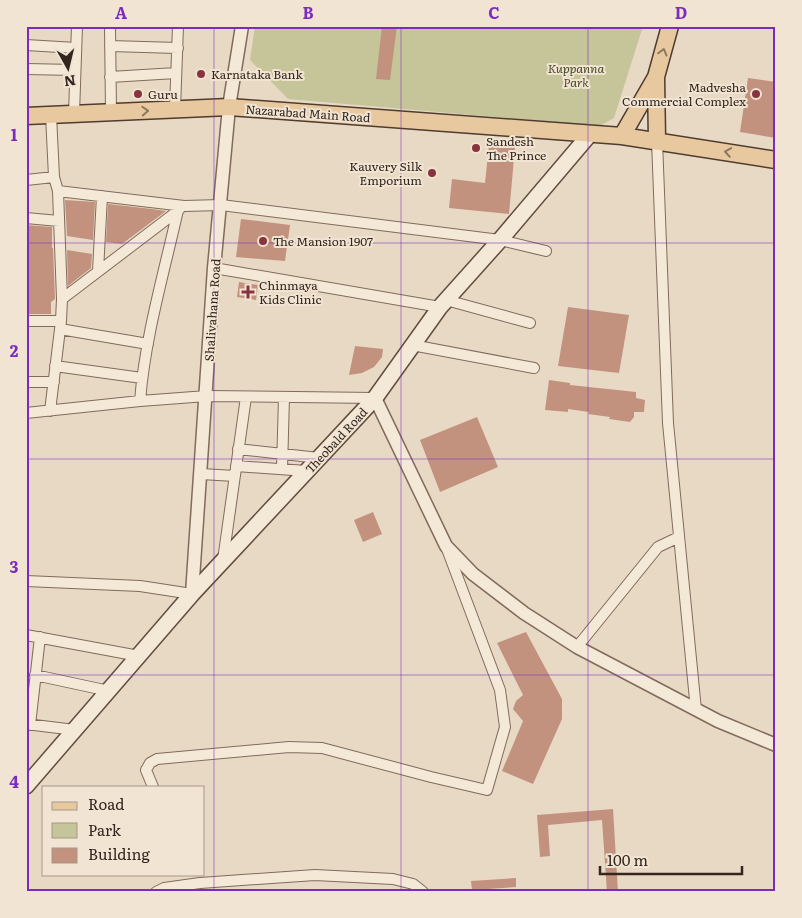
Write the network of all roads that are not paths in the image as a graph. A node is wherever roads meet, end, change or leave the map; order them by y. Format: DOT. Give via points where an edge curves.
graph roads {
  1 [pos="77,26"];
  2 [pos="110,26"];
  3 [pos="178,26"];
  4 [pos="242,26"];
  5 [pos="670,26"];
  6 [pos="26,46"];
  7 [pos="110,46"];
  8 [pos="76,48"];
  9 [pos="178,48"];
  10 [pos="26,69"];
  11 [pos="75,70"];
  12 [pos="176,73"];
  13 [pos="110,77"];
  14 [pos="656,77"];
  15 [pos="229,107"];
  16 [pos="176,109"];
  17 [pos="111,112"];
  18 [pos="74,114"];
  19 [pos="51,115"];
  20 [pos="26,116"];
  21 [pos="590,134"];
  22 [pos="622,136"];
  23 [pos="657,142"];
  24 [pos="776,160"];
  25 [pos="54,177"];
  26 [pos="26,180"];
  27 [pos="58,191"];
  28 [pos="102,196"];
  29 [pos="221,206"];
  30 [pos="181,208"];
  31 [pos="26,218"];
  32 [pos="59,221"];
  33 [pos="500,240"];
  34 [pos="546,251"];
  35 [pos="214,268"];
  36 [pos="98,271"];
  37 [pos="62,298"];
  38 [pos="443,303"];
  39 [pos="26,321"];
  40 [pos="530,323"];
  41 [pos="61,325"];
  42 [pos="148,344"];
  43 [pos="412,345"];
  44 [pos="55,366"];
  45 [pos="534,368"];
  46 [pos="142,378"];
  47 [pos="26,382"];
  48 [pos="54,382"];
  49 [pos="207,396"];
  50 [pos="246,396"];
  51 [pos="284,397"];
  52 [pos="375,398"];
  53 [pos="140,401"];
  54 [pos="50,411"];
  55 [pos="26,413"];
  56 [pos="238,449"];
  57 [pos="282,454"];
  58 [pos="319,458"];
  59 [pos="282,469"];
  60 [pos="235,471"];
  61 [pos="307,471"];
  62 [pos="201,474"];
  63 [pos="679,538"];
  64 [pos="446,546"];
  65 [pos="223,561"];
  66 [pos="26,581"];
  67 [pos="192,594"];
  68 [pos="26,635"];
  69 [pos="40,637"];
  70 [pos="577,647"];
  71 [pos="139,656"];
  72 [pos="35,675"];
  73 [pos="108,691"];
  74 [pos="696,710"];
  75 [pos="28,724"];
  76 [pos="75,730"];
  77 [pos="776,745"];
  78 [pos="28,783"];
  79 [pos="153,786"];
  80 [pos="156,892"];
  81 [pos="423,892"];
  1 -- 8 [label="street"];
  2 -- 7 [label="street"];
  3 -- 9 [label="street"];
  4 -- 15 [label="street, Shalivahana Road"];
  14 -- 5 [label="main road, one-way"];
  6 -- 8 [label="street"];
  7 -- 9 [label="street"];
  7 -- 13 [label="street"];
  8 -- 11 [label="street"];
  9 -- 12 [label="street"];
  10 -- 11 [label="street"];
  11 -- 18 [label="street"];
  12 -- 13 [label="street"];
  12 -- 16 [label="street"];
  13 -- 17 [label="street"];
  14 -- 22 [label="main road"];
  14 -- 23 [label="main road"];
  15 -- 16 [label="main road, Nazarabad Main Road"];
  15 -- 21 [label="main road, Nazarabad Main Road"];
  15 -- 29 [label="street, Shalivahana Road"];
  17 -- 16 [label="main road, Nazarabad Main Road, one-way"];
  17 -- 18 [label="main road, Nazarabad Main Road"];
  18 -- 19 [label="main road, Nazarabad Main Road"];
  19 -- 20 [label="main road, Nazarabad Main Road"];
  19 -- 25 [label="street"];
  21 -- 22 [label="main road"];
  21 -- 33 [label="main road, Theobald Road"];
  22 -- 23 [label="main road"];
  24 -- 23 [label="main road, one-way"];
  23 -- 63 [label="street" via="668,423"];
  25 -- 26 [label="street"];
  25 -- 27 [label="street"];
  27 -- 28 [label="street"];
  27 -- 32 [label="street"];
  28 -- 30 [label="street"];
  28 -- 36 [label="street"];
  29 -- 30 [label="street"];
  29 -- 33 [label="street"];
  29 -- 35 [label="street, Shalivahana Road"];
  30 -- 36 [label="street"];
  30 -- 42 [label="street"];
  31 -- 32 [label="street"];
  32 -- 37 [label="street"];
  33 -- 34 [label="street"];
  33 -- 38 [label="main road, Theobald Road"];
  35 -- 38 [label="street"];
  35 -- 49 [label="street, Shalivahana Road"];
  36 -- 37 [label="street"];
  37 -- 41 [label="street"];
  38 -- 40 [label="street"];
  38 -- 43 [label="main road, Theobald Road"];
  39 -- 41 [label="street"];
  41 -- 42 [label="street"];
  41 -- 44 [label="street"];
  42 -- 46 [label="street"];
  43 -- 45 [label="street"];
  43 -- 52 [label="main road, Theobald Road"];
  44 -- 46 [label="street"];
  44 -- 48 [label="street"];
  46 -- 53 [label="street"];
  47 -- 48 [label="street"];
  48 -- 54 [label="street"];
  49 -- 50 [label="street"];
  49 -- 53 [label="street"];
  49 -- 62 [label="street, Shalivahana Road"];
  50 -- 51 [label="street"];
  50 -- 56 [label="street"];
  51 -- 52 [label="street"];
  51 -- 57 [label="street"];
  52 -- 58 [label="main road, Theobald Road"];
  52 -- 64 [label="street"];
  53 -- 54 [label="street"];
  54 -- 55 [label="street"];
  56 -- 57 [label="street"];
  56 -- 60 [label="street"];
  57 -- 58 [label="street"];
  57 -- 59 [label="street"];
  58 -- 61 [label="main road, Theobald Road"];
  59 -- 60 [label="street"];
  59 -- 61 [label="street"];
  60 -- 62 [label="street"];
  60 -- 65 [label="street"];
  61 -- 65 [label="main road, Theobald Road"];
  62 -- 67 [label="street, Shalivahana Road"];
  63 -- 70 [label="street" via="658,547"];
  63 -- 74 [label="street"];
  64 -- 70 [label="street" via="473,574 524,613"];
  64 -- 79 [label="street" via="500,690 505,727 487,790 322,748 289,746 157,759 146,770"];
  65 -- 67 [label="main road, Theobald Road"];
  66 -- 67 [label="street" via="140,586"];
  67 -- 71 [label="main road, Theobald Road"];
  68 -- 69 [label="street"];
  69 -- 71 [label="street"];
  69 -- 72 [label="street"];
  70 -- 74 [label="street"];
  71 -- 73 [label="main road, Theobald Road"];
  72 -- 73 [label="street"];
  72 -- 75 [label="street"];
  73 -- 76 [label="main road, Theobald Road"];
  74 -- 77 [label="street"];
  75 -- 76 [label="street"];
  76 -- 78 [label="main road, Theobald Road"];
  80 -- 81 [label="street" via="200,883 315,875 393,879 414,884"];
}
